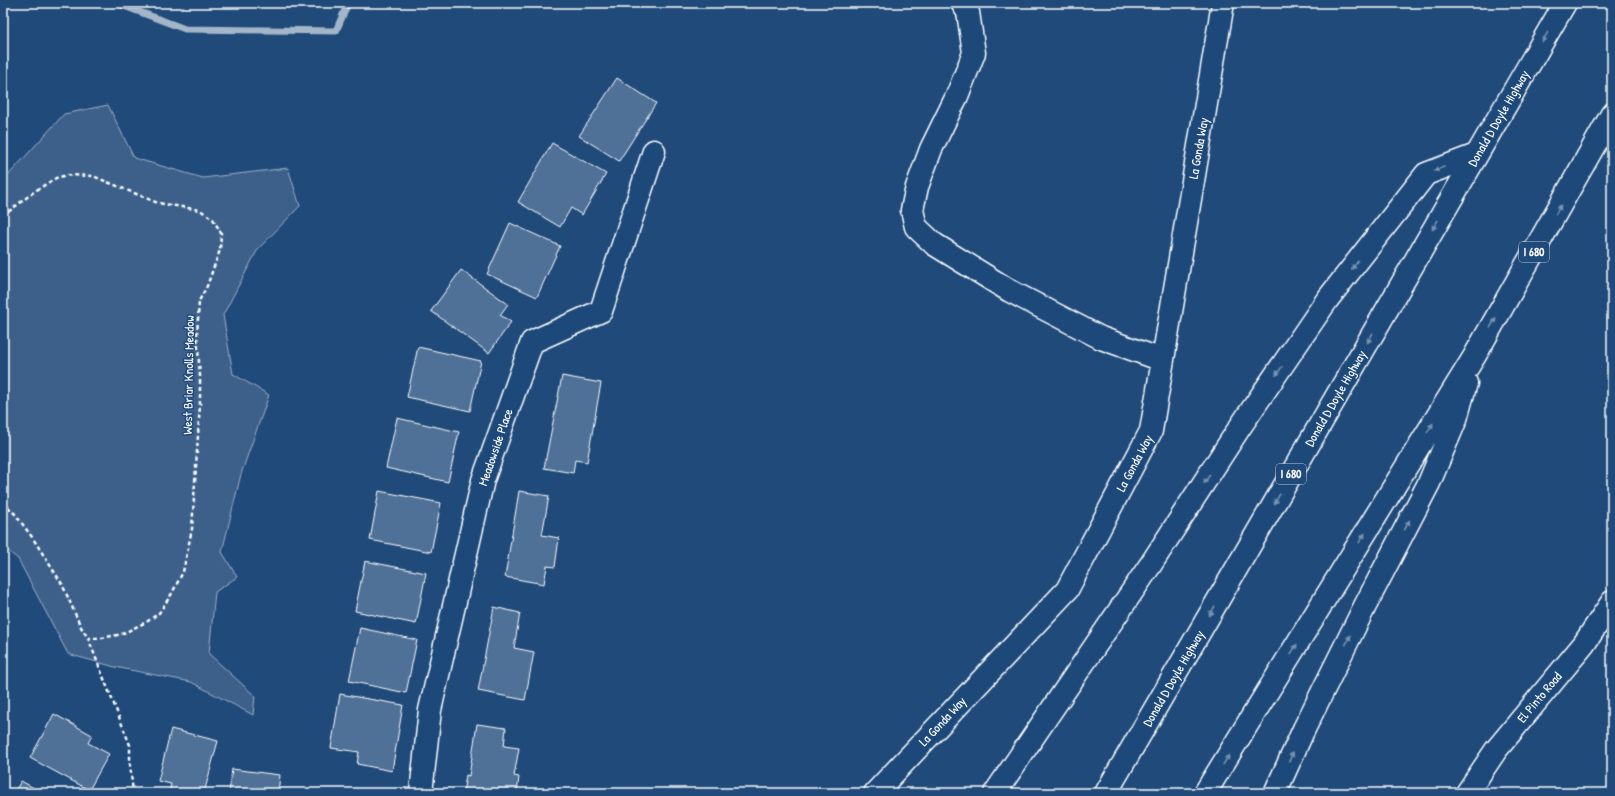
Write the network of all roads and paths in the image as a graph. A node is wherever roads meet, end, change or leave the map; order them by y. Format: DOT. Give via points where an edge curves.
graph roads {
  1 [pos="962,3"];
  2 [pos="1223,3"];
  3 [pos="1565,3"];
  4 [pos="1612,114"];
  5 [pos="654,151"];
  6 [pos="1476,155"];
  7 [pos="3,216"];
  8 [pos="1474,357"];
  9 [pos="1162,360"];
  10 [pos="3,502"];
  11 [pos="1612,602"];
  12 [pos="88,638"];
  13 [pos="134,793"];
  14 [pos="421,793"];
  15 [pos="874,793"];
  16 [pos="996,793"];
  17 [pos="1106,793"];
  18 [pos="1205,793"];
  19 [pos="1275,793"];
  20 [pos="1467,793"];
  1 -- 9 [label="main road" via="968,12 974,52 917,187 912,210 916,226 934,244 1010,291 1101,338"];
  2 -- 9 [label="main road, La Gonda Way"];
  3 -- 6 [label="main road, Donald D Doyle Highway / I 680, one-way"];
  8 -- 4 [label="main road, I 680, one-way"];
  5 -- 14 [label="main road, Meadowside Place" via="601,312 532,342 483,480 430,710"];
  6 -- 16 [label="main road, one-way" via="1426,174 1327,300"];
  6 -- 17 [label="main road, Donald D Doyle Highway / I 680, one-way"];
  7 -- 12 [label="path, West Briar Knolls Meadow" via="56,178 67,175 93,176 158,203 200,210 213,219 221,233 220,250 199,301 197,335 200,404 192,528 183,572 159,613 148,621 122,634"];
  18 -- 8 [label="main road, I 680, one-way"];
  19 -- 8 [label="main road, one-way" via="1355,626 1429,483 1456,419"];
  9 -- 15 [label="main road, La Gonda Way" via="1151,431 1067,590"];
  10 -- 12 [label="path" via="32,537 62,584"];
  11 -- 20 [label="main road, El Pinto Road" via="1584,644 1496,750"];
  12 -- 13 [label="path" via="130,745"];
}
